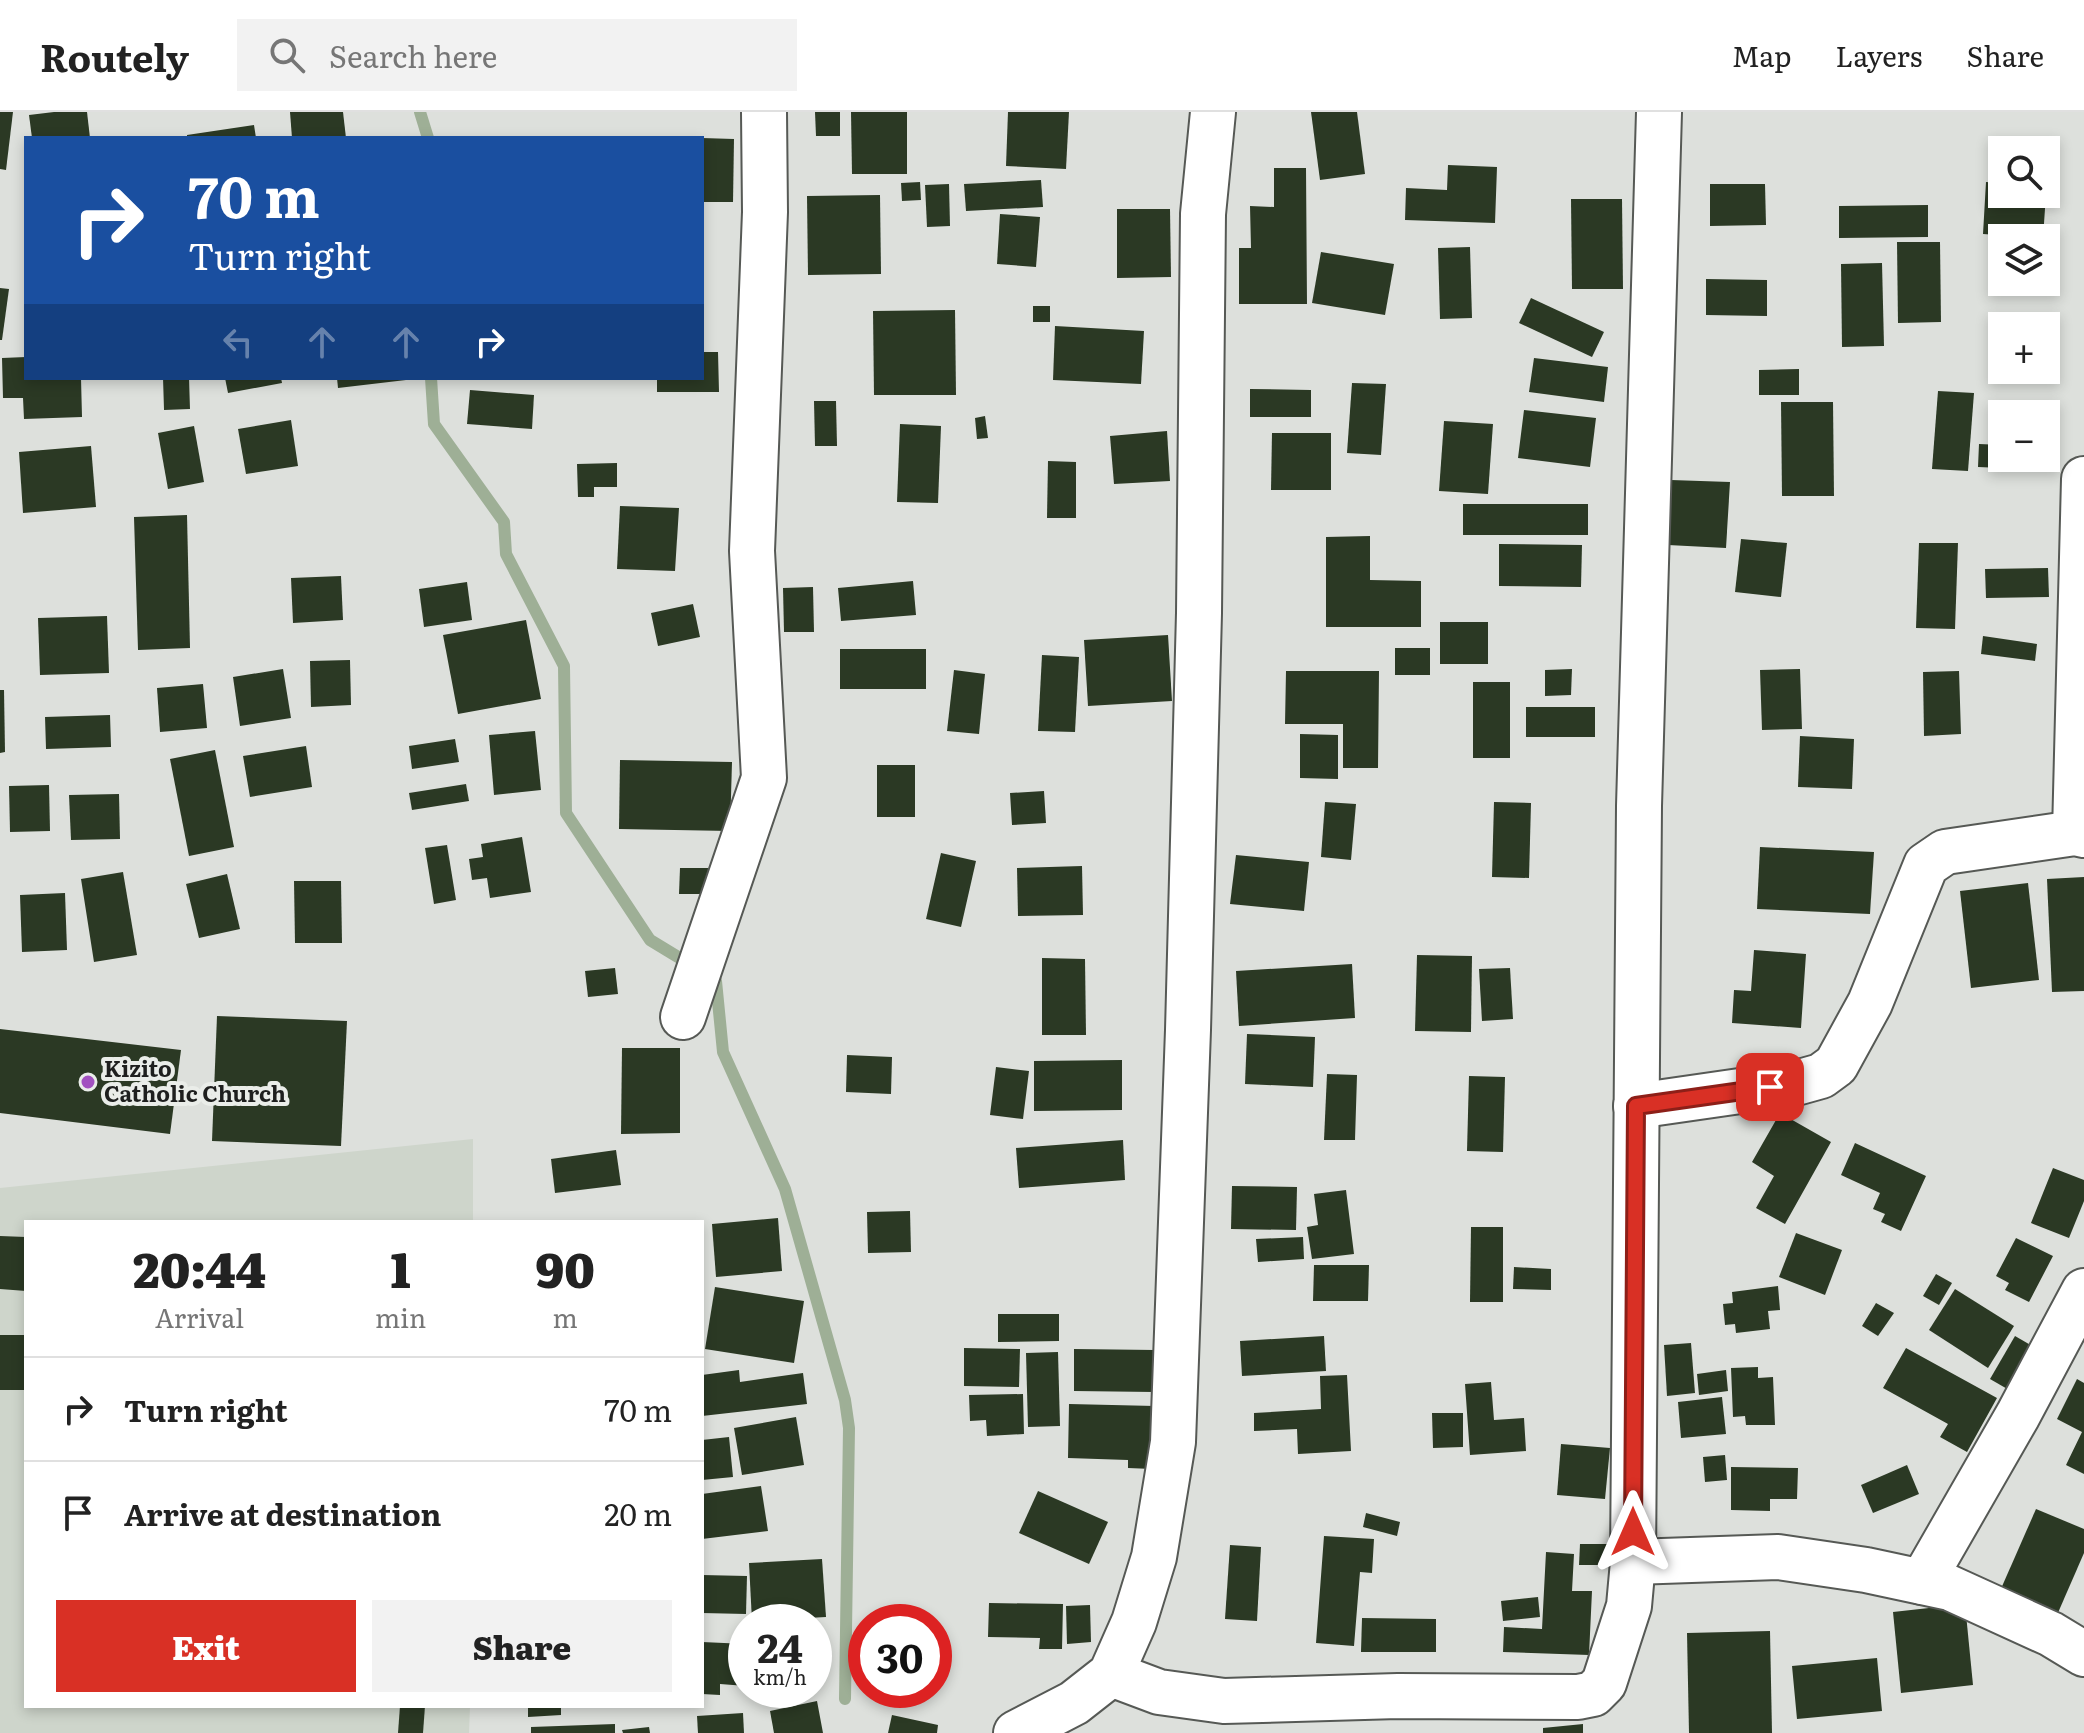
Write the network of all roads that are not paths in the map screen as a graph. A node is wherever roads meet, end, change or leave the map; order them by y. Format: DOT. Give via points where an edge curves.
graph roads {
  1 [pos="764,112"];
  2 [pos="1213,112"];
  3 [pos="1659,112"];
  4 [pos="2084,479"];
  5 [pos="2079,834"];
  6 [pos="683,1017"];
  7 [pos="1636,1106"];
  8 [pos="2084,1291"];
  9 [pos="1633,1562"];
  10 [pos="1922,1582"];
  11 [pos="2084,1654"];
  12 [pos="1111,1674"];
  13 [pos="1016,1733"];
  1 -- 6 [label="street" via="752,551 764,778"];
  2 -- 12 [label="street" via="1203,214 1199,613 1173,1442 1154,1557"];
  3 -- 7 [label="street"];
  4 -- 5 [label="street"];
  5 -- 7 [label="street" via="1945,852 1926,865 1870,1003 1836,1065 1821,1076"];
  7 -- 9 [label="street"];
  8 -- 10 [label="street"];
  9 -- 10 [label="street" via="1778,1557"];
  9 -- 12 [label="street" via="1629,1606 1604,1683 1593,1694 1224,1701 1159,1692"];
  10 -- 11 [label="street" via="1950,1588"];
  12 -- 13 [label="street" via="1074,1703"];
}
